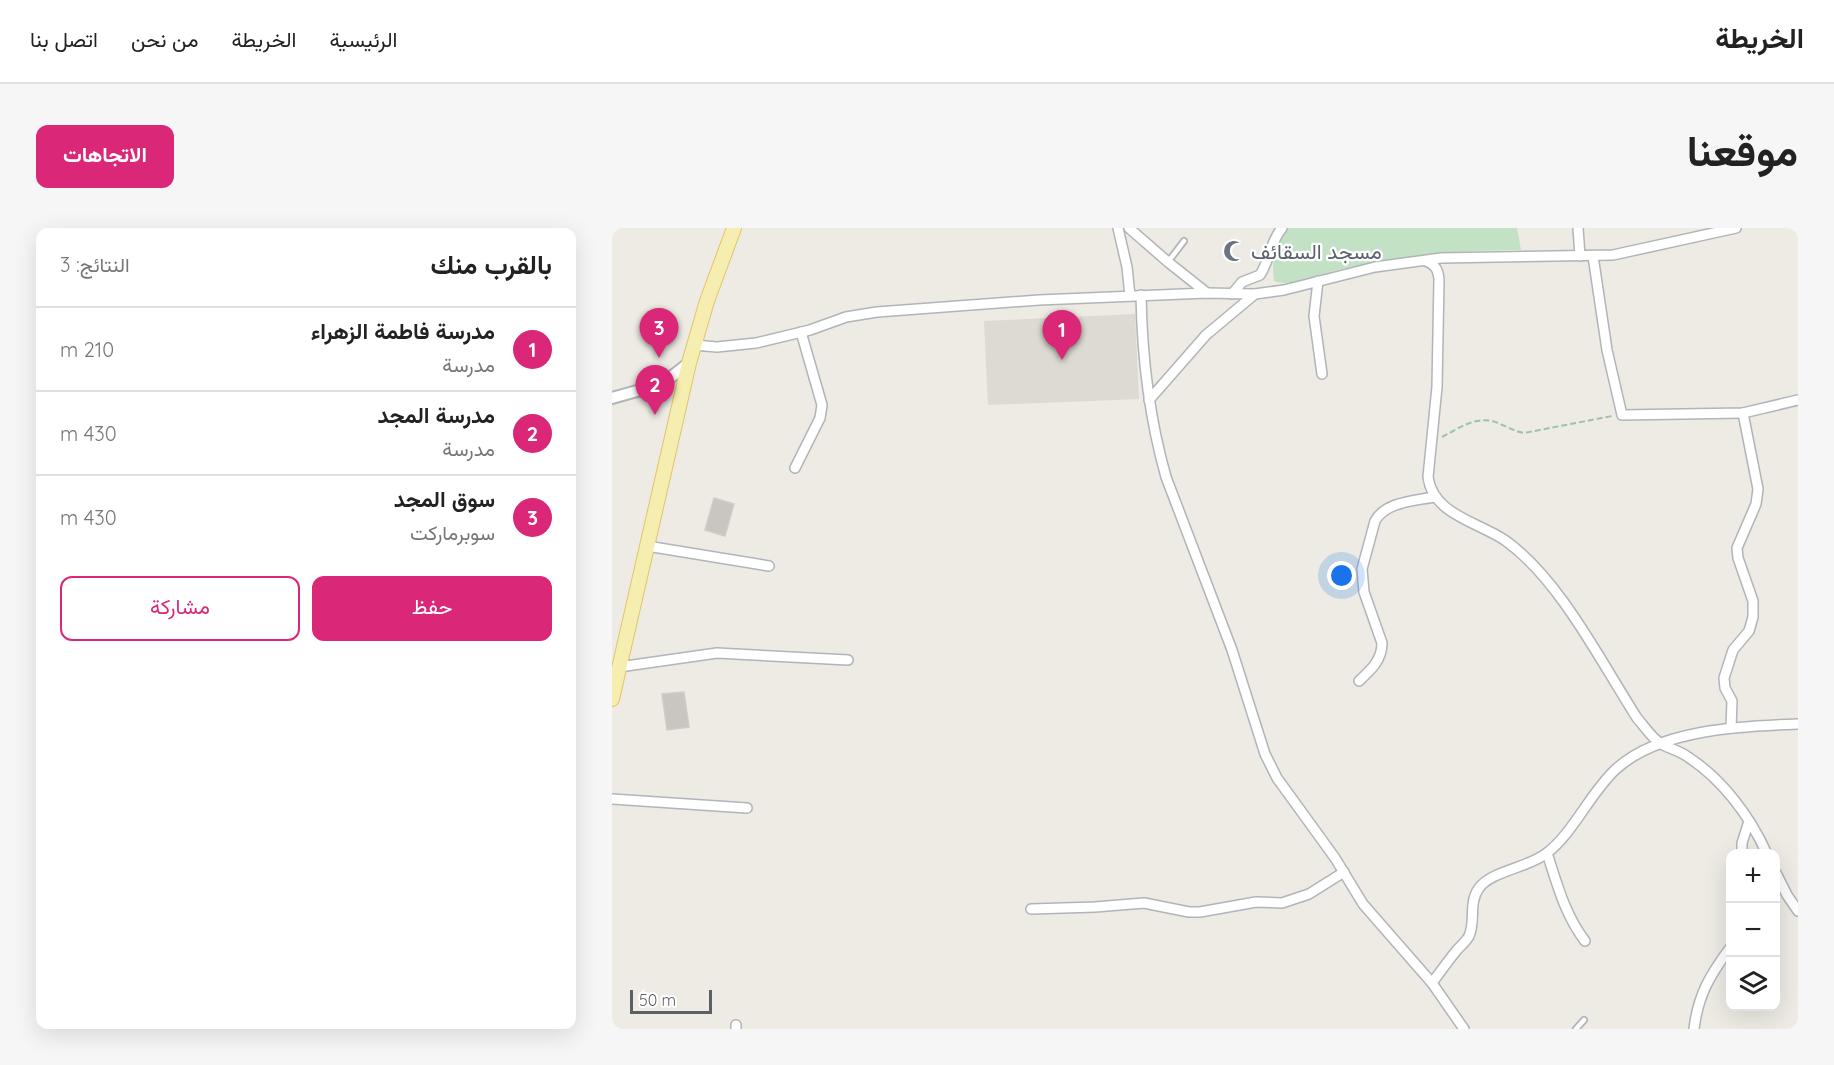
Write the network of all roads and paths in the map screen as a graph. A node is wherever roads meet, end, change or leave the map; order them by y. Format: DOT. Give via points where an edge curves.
graph roads {
  1 [pos="734,228"];
  2 [pos="1119,228"];
  3 [pos="1129,228"];
  4 [pos="1282,228"];
  5 [pos="1578,228"];
  6 [pos="1736,228"];
  7 [pos="1184,241"];
  8 [pos="1580,256"];
  9 [pos="1593,256"];
  10 [pos="1426,261"];
  11 [pos="1168,262"];
  12 [pos="1318,281"];
  13 [pos="1207,293"];
  14 [pos="1232,294"];
  15 [pos="1254,294"];
  16 [pos="1141,295"];
  17 [pos="1130,296"];
  18 [pos="801,332"];
  19 [pos="694,345"];
  20 [pos="689,363"];
  21 [pos="1322,374"];
  22 [pos="612,398"];
  23 [pos="1149,400"];
  24 [pos="1798,400"];
  25 [pos="1743,413"];
  26 [pos="1622,415"];
  27 [pos="1432,442"];
  28 [pos="795,468"];
  29 [pos="1434,497"];
  30 [pos="647,546"];
  31 [pos="769,566"];
  32 [pos="848,660"];
  33 [pos="619,667"];
  34 [pos="1359,681"];
  35 [pos="613,692"];
  36 [pos="1798,724"];
  37 [pos="1731,728"];
  38 [pos="1661,744"];
  39 [pos="612,799"];
  40 [pos="747,808"];
  41 [pos="1749,821"];
  42 [pos="1742,849"];
  43 [pos="1764,849"];
  44 [pos="1547,853"];
  45 [pos="1344,872"];
  46 [pos="1780,881"];
  47 [pos="1031,909"];
  48 [pos="1798,911"];
  49 [pos="1585,941"];
  50 [pos="1726,954"];
  51 [pos="1432,983"];
  52 [pos="1584,1020"];
  53 [pos="1464,1029"];
  54 [pos="1576,1029"];
  55 [pos="1694,1029"];
  1 -- 19 [label="main road"];
  2 -- 17 [label="street"];
  3 -- 11 [label="street"];
  4 -- 14 [label="street" via="1260,275 1242,282"];
  5 -- 8 [label="street"];
  6 -- 9 [label="street"];
  7 -- 11 [label="lane"];
  8 -- 9 [label="street"];
  8 -- 10 [label="street" via="1468,256"];
  9 -- 26 [label="street" via="1607,350"];
  10 -- 12 [label="street" via="1375,267"];
  10 -- 27 [label="street" via="1434,265 1439,279"];
  11 -- 13 [label="street"];
  12 -- 15 [label="street"];
  12 -- 21 [label="street" via="1314,316"];
  13 -- 14 [label="street"];
  13 -- 16 [label="street"];
  14 -- 15 [label="street"];
  15 -- 23 [label="street" via="1200,341"];
  16 -- 17 [label="street"];
  16 -- 23 [label="street"];
  17 -- 18 [label="street" via="878,312 846,317"];
  18 -- 19 [label="street" via="735,345"];
  18 -- 28 [label="street" via="821,412"];
  19 -- 20 [label="main road"];
  20 -- 22 [label="street" via="662,384"];
  20 -- 30 [label="main road"];
  23 -- 45 [label="street" via="1166,477 1232,650 1265,754 1277,778"];
  24 -- 25 [label="street"];
  25 -- 26 [label="street"];
  25 -- 37 [label="street" via="1758,489 1756,504 1737,548 1753,602 1753,617 1749,631 1733,650 1724,678 1732,700"];
  26 -- 27 [label="path" via="1524,433 1480,420"];
  27 -- 29 [label="street" via="1428,477"];
  29 -- 34 [label="street" via="1387,508 1375,521 1362,569 1364,592 1383,651"];
  29 -- 38 [label="street" via="1506,541 1543,578 1637,718"];
  30 -- 31 [label="street"];
  30 -- 33 [label="main road"];
  32 -- 33 [label="street" via="717,653"];
  33 -- 35 [label="main road"];
  36 -- 37 [label="street"];
  37 -- 38 [label="street"];
  38 -- 41 [label="street" via="1687,756 1709,774"];
  38 -- 44 [label="street" via="1616,769"];
  39 -- 40 [label="street"];
  41 -- 42 [label="street"];
  41 -- 43 [label="street"];
  44 -- 49 [label="street" via="1573,924"];
  44 -- 51 [label="street" via="1480,885 1472,903 1469,936"];
  45 -- 47 [label="street" via="1309,894 1282,903 1249,903 1200,912 1144,903"];
  45 -- 51 [label="street" via="1363,904"];
  46 -- 48 [label="street"];
  50 -- 55 [label="street" via="1711,973 1696,1012"];
  51 -- 53 [label="street"];
  52 -- 54 [label="lane"];
}
